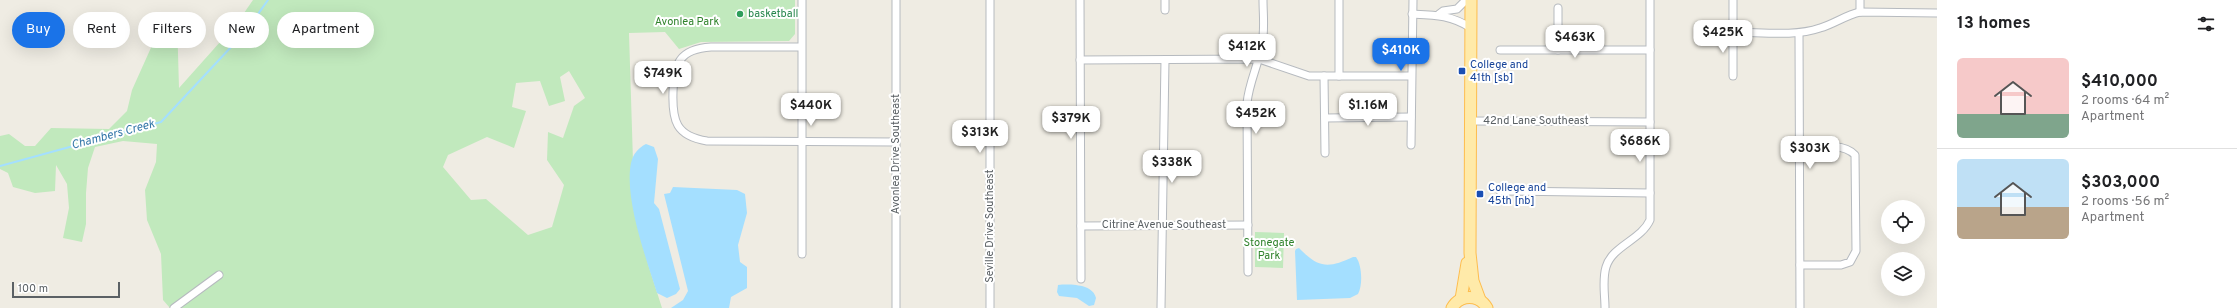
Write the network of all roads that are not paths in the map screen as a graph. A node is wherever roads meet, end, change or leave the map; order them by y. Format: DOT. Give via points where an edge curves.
graph roads {
  1 [pos="802,0"];
  2 [pos="896,0"];
  3 [pos="990,0"];
  4 [pos="1080,0"];
  5 [pos="1165,0"];
  6 [pos="1263,0"];
  7 [pos="1339,0"];
  8 [pos="1412,0"];
  9 [pos="1466,0"];
  10 [pos="1471,0"];
  11 [pos="1650,0"];
  12 [pos="1733,0"];
  13 [pos="1860,0"];
  14 [pos="1558,8"];
  15 [pos="1165,10"];
  16 [pos="1860,12"];
  17 [pos="1937,13"];
  18 [pos="1412,14"];
  19 [pos="1439,14"];
  20 [pos="1471,28"];
  21 [pos="1733,32"];
  22 [pos="1799,32"];
  23 [pos="801,47"];
  24 [pos="1500,50"];
  25 [pos="1558,50"];
  26 [pos="1650,50"];
  27 [pos="1259,59"];
  28 [pos="1080,60"];
  29 [pos="1165,60"];
  30 [pos="1324,76"];
  31 [pos="1339,76"];
  32 [pos="1411,76"];
  33 [pos="1733,76"];
  34 [pos="1411,117"];
  35 [pos="1325,118"];
  36 [pos="1471,121"];
  37 [pos="1650,122"];
  38 [pos="802,142"];
  39 [pos="895,142"];
  40 [pos="1411,145"];
  41 [pos="1801,148"];
  42 [pos="1325,153"];
  43 [pos="1500,191"];
  44 [pos="1650,193"];
  45 [pos="1162,225"];
  46 [pos="1248,225"];
  47 [pos="1081,226"];
  48 [pos="1470,253"];
  49 [pos="802,254"];
  50 [pos="1800,265"];
  51 [pos="1248,272"];
  52 [pos="219,275"];
  53 [pos="1081,279"];
  54 [pos="1461,299"];
  55 [pos="1484,304"];
  56 [pos="174,308"];
  57 [pos="896,308"];
  58 [pos="990,308"];
  59 [pos="1161,308"];
  60 [pos="1452,308"];
  61 [pos="1605,308"];
  62 [pos="1800,308"];
  1 -- 23 [label="street"];
  2 -- 39 [label="street, Avonlea Drive Southeast"];
  3 -- 58 [label="street, Seville Drive Southeast"];
  4 -- 28 [label="street"];
  5 -- 15 [label="street"];
  6 -- 27 [label="street" via="1263,42"];
  7 -- 31 [label="street"];
  8 -- 18 [label="street"];
  9 -- 19 [label="street" via="1457,9"];
  10 -- 20 [label="main road"];
  11 -- 26 [label="street"];
  12 -- 21 [label="street"];
  13 -- 16 [label="street"];
  14 -- 25 [label="street"];
  16 -- 17 [label="street"];
  16 -- 22 [label="street" via="1820,29"];
  18 -- 19 [label="street"];
  18 -- 32 [label="street"];
  19 -- 20 [label="street" via="1443,18 1457,19"];
  20 -- 36 [label="main road"];
  21 -- 22 [label="street"];
  21 -- 33 [label="street"];
  22 -- 41 [label="street"];
  23 -- 38 [label="street"];
  23 -- 38 [label="street" via="711,47 692,50 682,57 676,66 673,108 674,120 678,127 689,137 696,139"];
  24 -- 25 [label="street"];
  25 -- 26 [label="street"];
  26 -- 37 [label="street"];
  27 -- 29 [label="street"];
  27 -- 30 [label="street" via="1309,76"];
  27 -- 46 [label="street" via="1249,85 1247,103"];
  28 -- 29 [label="street"];
  28 -- 47 [label="street"];
  29 -- 45 [label="street"];
  30 -- 31 [label="street"];
  30 -- 35 [label="street"];
  31 -- 32 [label="street"];
  32 -- 34 [label="street"];
  34 -- 35 [label="street"];
  34 -- 40 [label="street"];
  35 -- 42 [label="street"];
  36 -- 37 [label="street, 42nd Lane Southeast"];
  36 -- 48 [label="main road"];
  37 -- 44 [label="street"];
  38 -- 39 [label="street"];
  38 -- 49 [label="street"];
  39 -- 57 [label="street, Avonlea Drive Southeast"];
  41 -- 50 [label="street"];
  41 -- 50 [label="street" via="1838,147 1855,155 1856,251 1850,262 1840,265"];
  43 -- 44 [label="street"];
  44 -- 61 [label="street" via="1650,220 1647,227 1616,252 1606,266"];
  45 -- 46 [label="street, Citrine Avenue Southeast"];
  45 -- 47 [label="street, Citrine Avenue Southeast"];
  45 -- 59 [label="street"];
  46 -- 51 [label="street"];
  47 -- 53 [label="street"];
  48 -- 54 [label="main road"];
  48 -- 55 [label="main road" via="1473,281"];
  50 -- 62 [label="street"];
  52 -- 56 [label="street"];
  54 -- 55 [label="main road" via="1471,297"];
  54 -- 60 [label="main road"];
}
